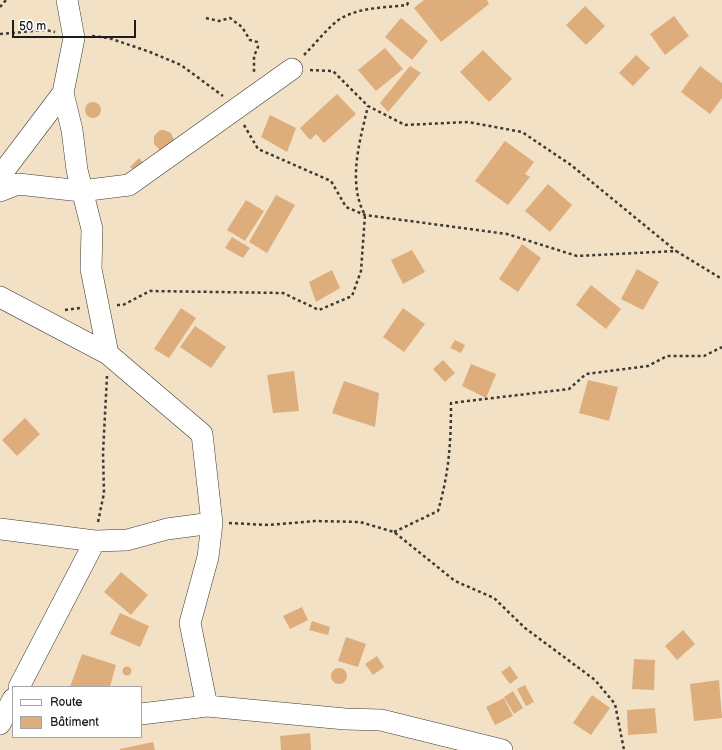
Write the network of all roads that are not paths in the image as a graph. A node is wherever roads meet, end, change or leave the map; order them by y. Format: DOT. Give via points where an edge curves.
graph roads {
  1 [pos="66,0"];
  2 [pos="292,68"];
  3 [pos="63,93"];
  4 [pos="0,176"];
  5 [pos="0,191"];
  6 [pos="81,191"];
  7 [pos="0,297"];
  8 [pos="108,354"];
  9 [pos="212,523"];
  10 [pos="0,529"];
  11 [pos="95,541"];
  12 [pos="20,686"];
  13 [pos="12,701"];
  14 [pos="207,706"];
  15 [pos="142,714"];
  16 [pos="0,724"];
  17 [pos="12,724"];
  18 [pos="502,750"];
  1 -- 3 [label="street" via="73,34"];
  2 -- 6 [label="street" via="129,185"];
  3 -- 4 [label="street"];
  3 -- 6 [label="street" via="72,130"];
  5 -- 6 [label="street" via="18,184"];
  6 -- 8 [label="street" via="92,229 90,269"];
  7 -- 8 [label="street"];
  8 -- 9 [label="street" via="202,434"];
  9 -- 11 [label="street" via="167,529 128,540"];
  9 -- 14 [label="street" via="208,557 190,623"];
  10 -- 11 [label="street"];
  11 -- 12 [label="street"];
  13 -- 16 [label="street"];
  14 -- 15 [label="street"];
  14 -- 18 [label="street" via="381,720"];
  16 -- 17 [label="street"];
}
